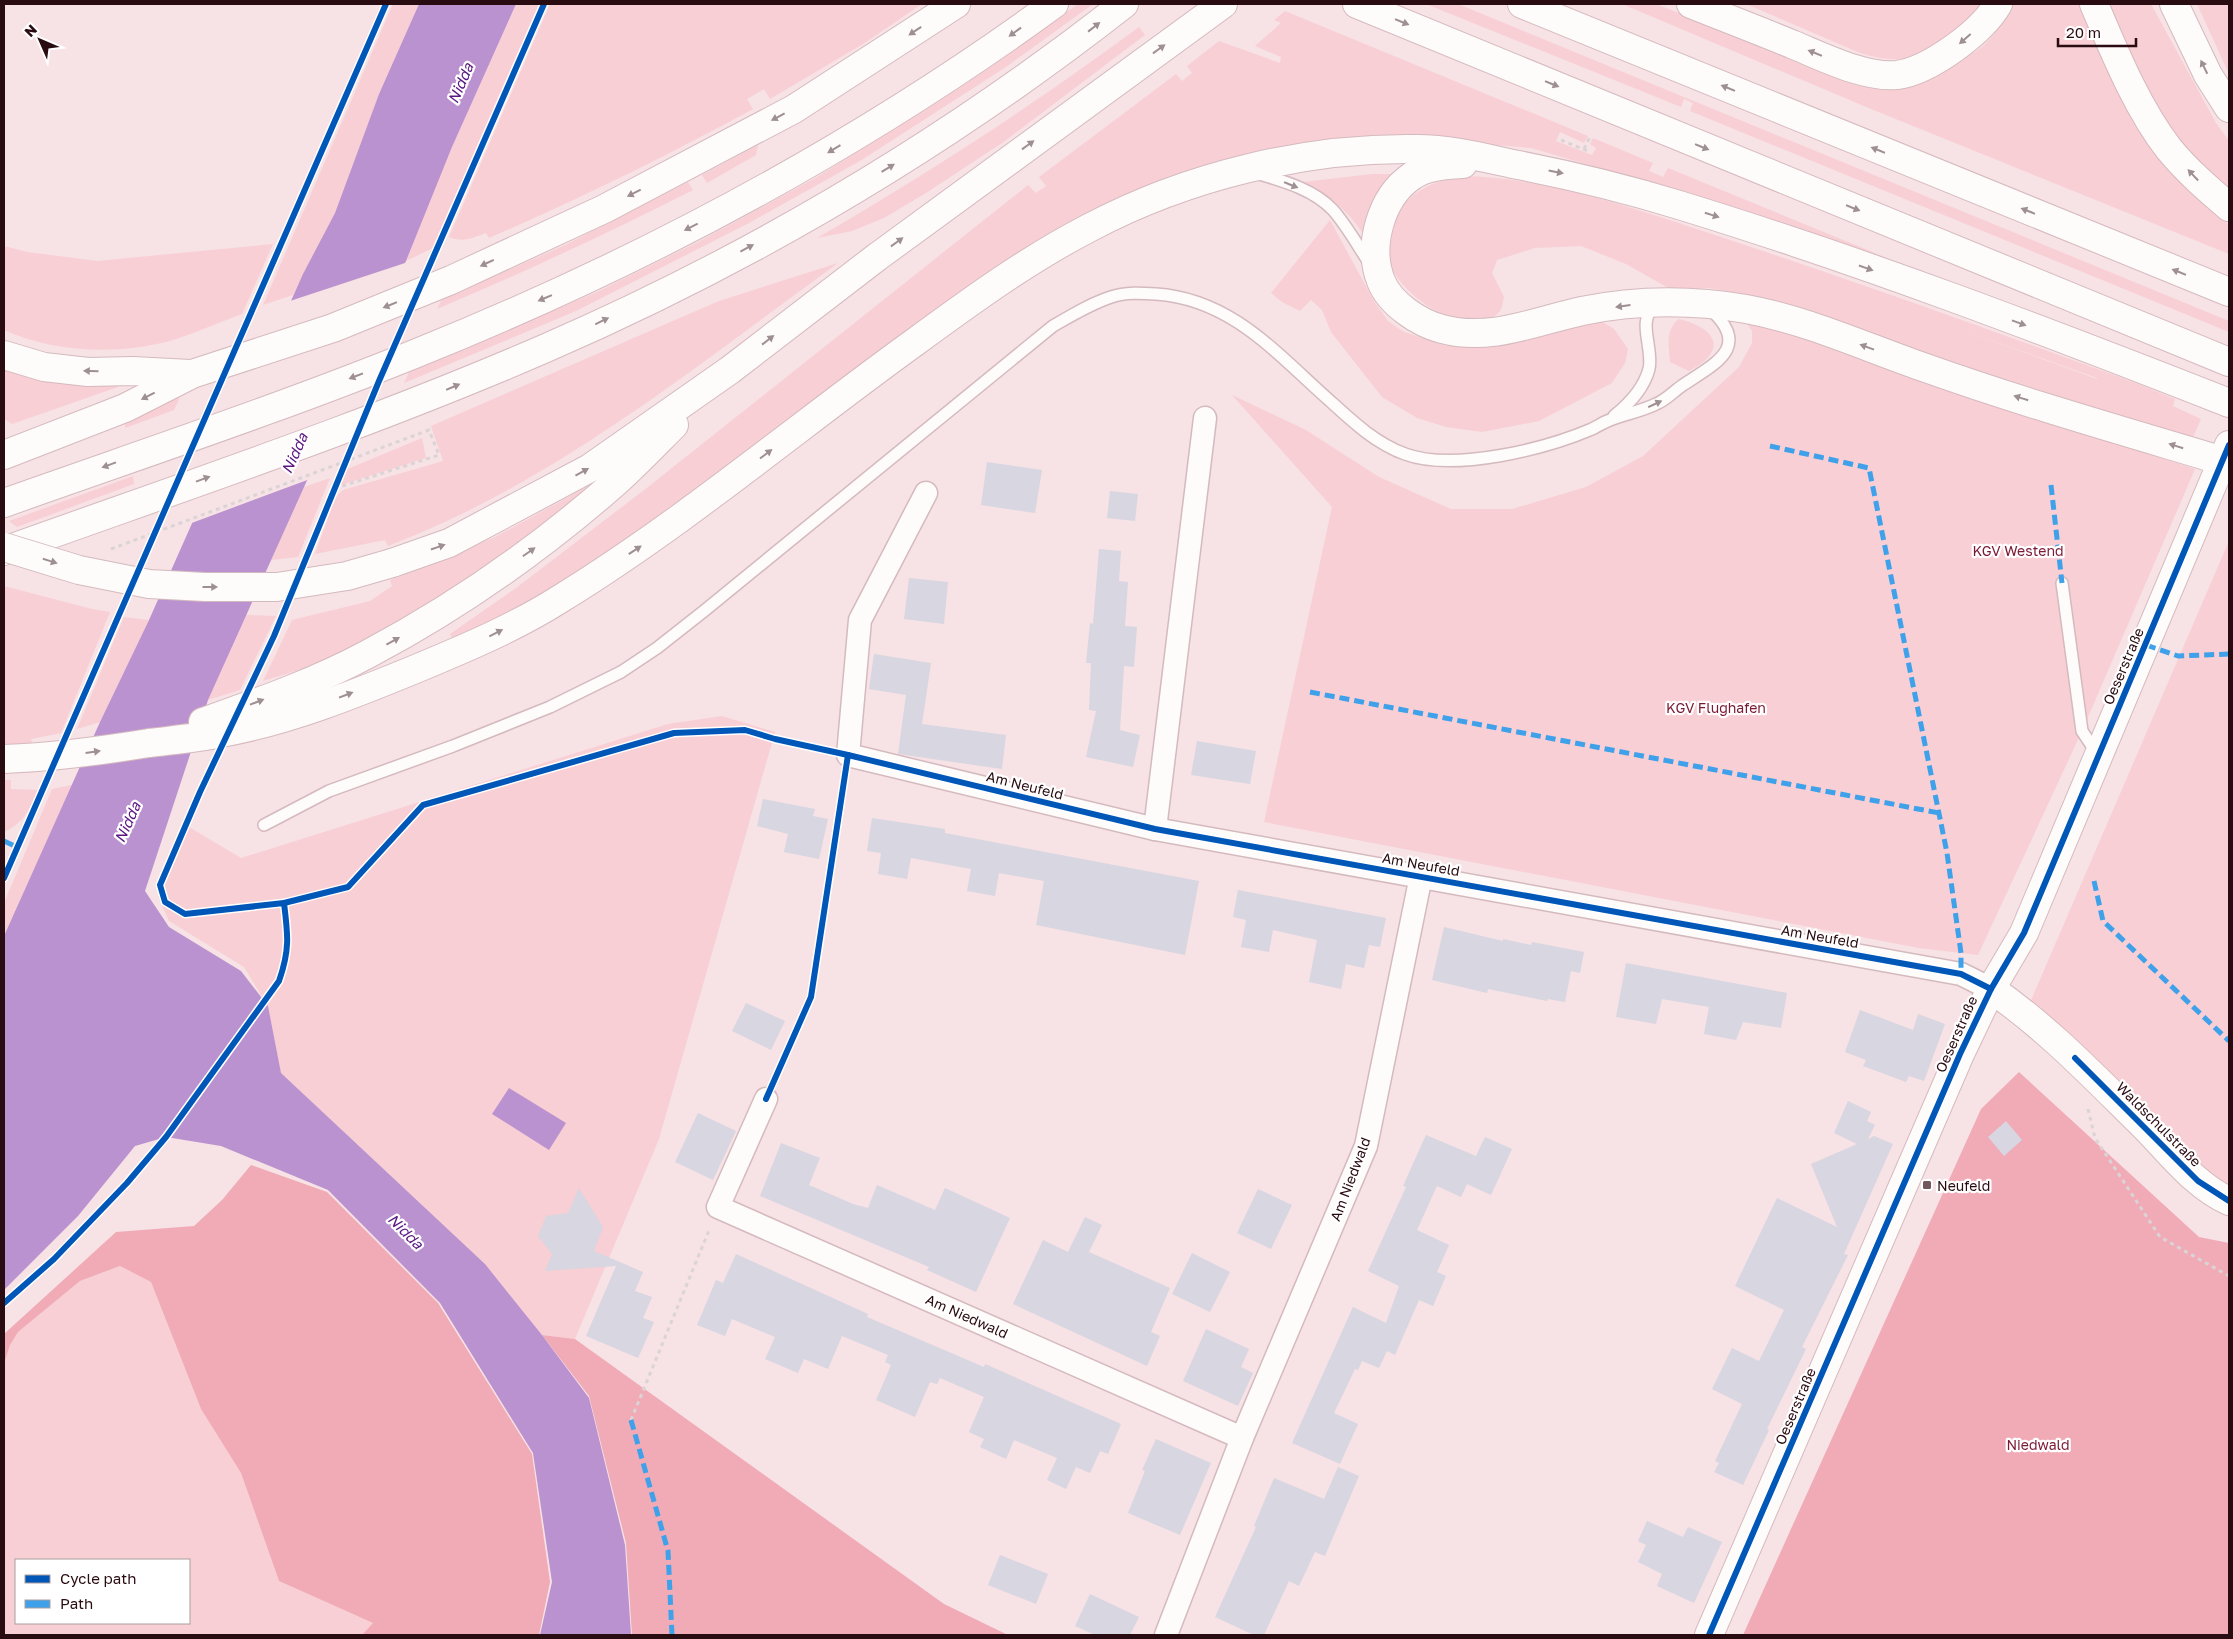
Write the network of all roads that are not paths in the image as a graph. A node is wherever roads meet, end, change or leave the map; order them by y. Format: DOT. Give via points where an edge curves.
graph roads {
  1 [pos="956,4"];
  2 [pos="1054,4"];
  3 [pos="1124,4"];
  4 [pos="1216,4"];
  5 [pos="1223,4"];
  6 [pos="1357,4"];
  7 [pos="1522,4"];
  8 [pos="1691,4"];
  9 [pos="1998,4"];
  10 [pos="2094,4"];
  11 [pos="2174,4"];
  12 [pos="1188,27"];
  13 [pos="2229,108"];
  14 [pos="1508,162"];
  15 [pos="1245,170"];
  16 [pos="2229,207"];
  17 [pos="1380,280"];
  18 [pos="2227,291"];
  19 [pos="1668,303"];
  20 [pos="1706,306"];
  21 [pos="4,355"];
  22 [pos="2229,362"];
  23 [pos="730,370"];
  24 [pos="192,374"];
  25 [pos="2229,403"];
  26 [pos="1205,418"];
  27 [pos="1609,420"];
  28 [pos="2226,453"];
  29 [pos="4,455"];
  30 [pos="926,493"];
  31 [pos="4,504"];
  32 [pos="4,547"];
  33 [pos="4,551"];
  34 [pos="2062,583"];
  35 [pos="146,744"];
  36 [pos="2098,755"];
  37 [pos="4,759"];
  38 [pos="264,825"];
  39 [pos="1155,829"];
  40 [pos="1421,876"];
  41 [pos="1991,989"];
  42 [pos="766,1099"];
  43 [pos="2229,1201"];
  44 [pos="1242,1438"];
  45 [pos="1166,1635"];
  46 [pos="1709,1635"];
  1 -- 24 [label="main road, one-way" via="794,108 604,209 451,280 332,328"];
  2 -- 31 [label="main road, one-way" via="986,54 786,178 566,289 418,353"];
  33 -- 3 [label="main road, one-way" via="408,405 549,347 689,280 821,209 939,138 1064,51"];
  4 -- 12 [label="main road"];
  5 -- 12 [label="main road"];
  6 -- 22 [label="main road, one-way"];
  18 -- 7 [label="main road, one-way"];
  9 -- 8 [label="main road, one-way" via="1957,46 1927,64 1897,75 1871,73 1837,62"];
  16 -- 10 [label="main road, one-way" via="2203,186 2169,148 2146,113"];
  13 -- 11 [label="main road, one-way" via="2208,75"];
  23 -- 12 [label="main road, one-way" via="877,256"];
  14 -- 15 [label="main road" via="1456,152 1417,149 1333,154"];
  14 -- 17 [label="main road" via="1427,168 1412,176 1393,194 1377,231"];
  14 -- 25 [label="main road, one-way" via="1593,180 1756,229 1946,296"];
  15 -- 17 [label="lane, one-way" via="1290,184 1332,209"];
  35 -- 15 [label="main road, one-way" via="225,733 300,712 467,647 555,602 655,537 869,375 1034,259 1091,226 1140,204 1189,185"];
  19 -- 17 [label="main road, one-way" via="1640,303 1583,311 1496,333 1474,334 1441,329 1418,319 1388,293"];
  19 -- 20 [label="main road"];
  19 -- 27 [label="lane" via="1648,311 1650,367 1645,380"];
  27 -- 20 [label="lane, one-way" via="1657,404 1717,363 1731,340 1724,323"];
  28 -- 20 [label="main road, one-way" via="1925,368 1799,322 1746,309"];
  24 -- 21 [label="main road, one-way" via="88,372 44,367"];
  32 -- 23 [label="main road, one-way, bridge" via="79,570 148,584 277,587 347,576 449,543 590,468"];
  35 -- 23 [label="main road, one-way" via="302,685 415,628 546,539 618,480"];
  24 -- 29 [label="main road, one-way" via="125,408"];
  26 -- 39 [label="street"];
  27 -- 38 [label="lane" via="1591,429 1520,451 1469,460 1435,460 1406,454 1380,442 1353,422 1251,330 1227,314 1167,295 1136,293 1112,296 1053,326 704,611 621,672 519,720 329,791"];
  28 -- 36 [label="main road, Oeserstraße"];
  30 -- 39 [label="street, Am Neufeld" via="860,620 848,755"];
  34 -- 36 [label="lane" via="2082,731"];
  37 -- 35 [label="main road, one-way" via="45,758"];
  36 -- 41 [label="main road, Oeserstraße" via="2024,932"];
  39 -- 40 [label="street, Am Neufeld"];
  40 -- 41 [label="street, Am Neufeld" via="1961,974"];
  40 -- 44 [label="street, Am Niedwald" via="1366,1146"];
  41 -- 43 [label="main road, Waldschulstraße" via="2022,1011 2075,1058 2198,1180"];
  41 -- 46 [label="main road, Oeserstraße"];
  42 -- 44 [label="street, Am Niedwald" via="718,1207"];
  44 -- 45 [label="street, Am Niedwald"];
}
